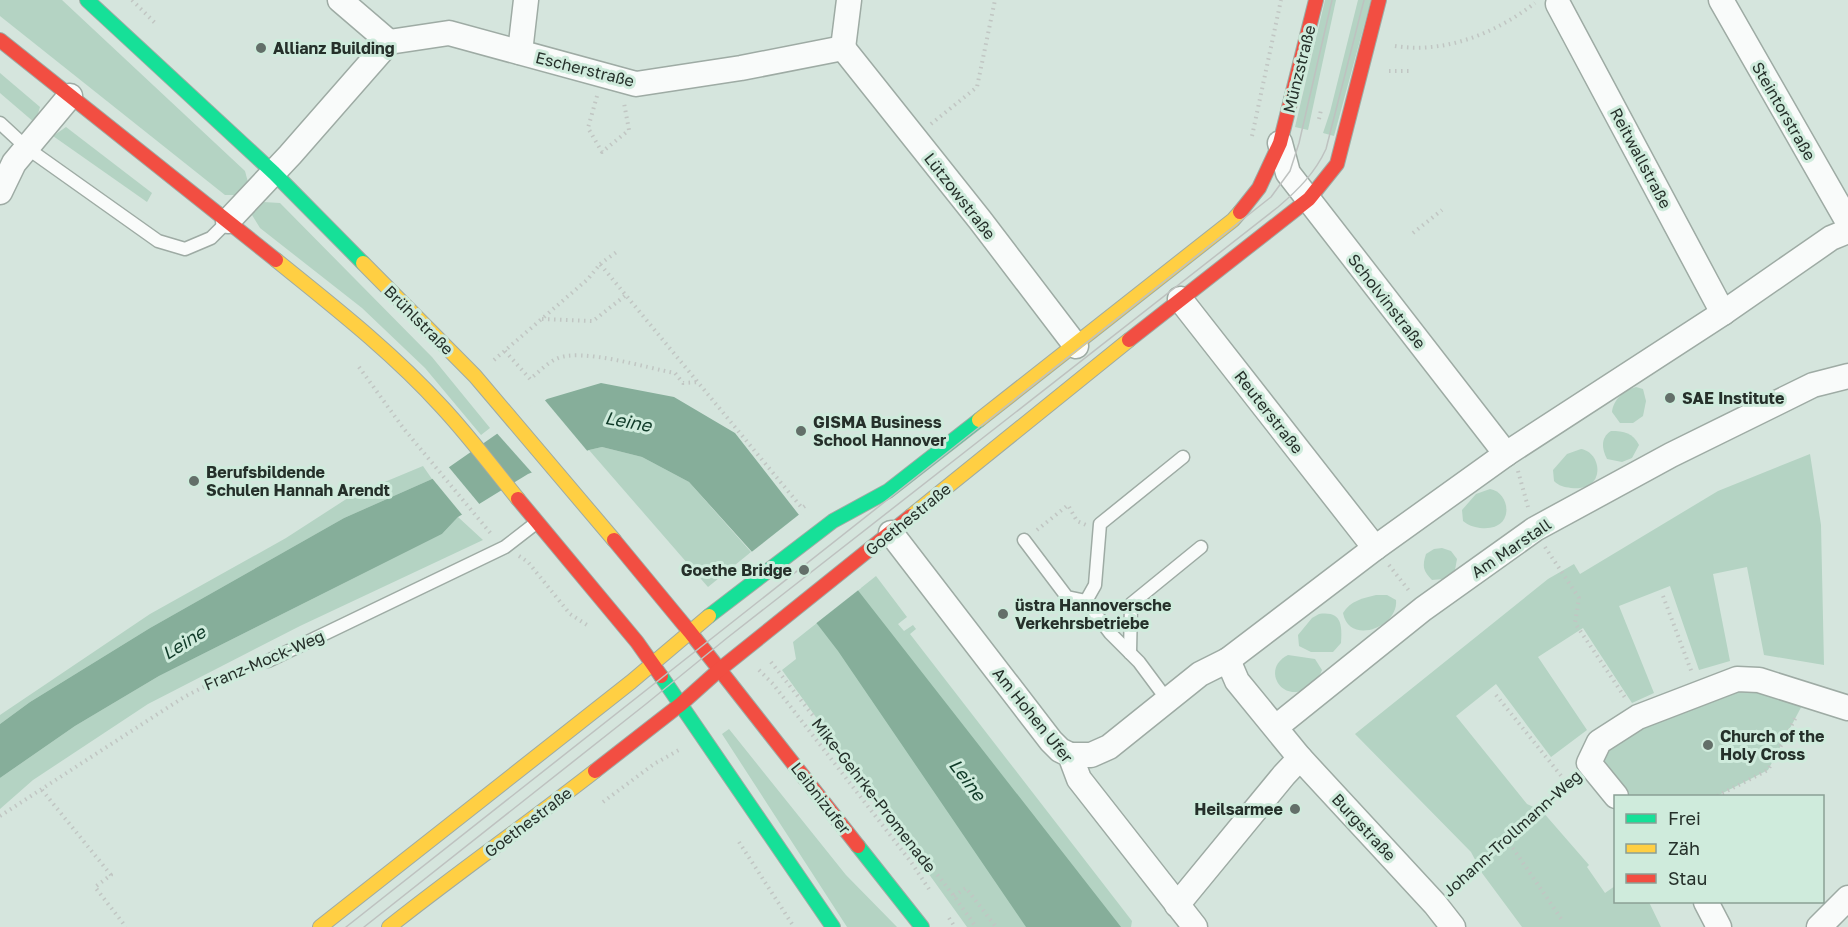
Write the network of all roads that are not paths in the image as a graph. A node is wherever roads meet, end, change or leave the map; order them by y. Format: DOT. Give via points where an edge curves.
graph roads {
  1 [pos="87,0"];
  2 [pos="340,0"];
  3 [pos="526,0"];
  4 [pos="849,0"];
  5 [pos="1316,0"];
  6 [pos="1379,0"];
  7 [pos="1721,0"];
  8 [pos="1548,2"];
  9 [pos="0,40"];
  10 [pos="389,42"];
  11 [pos="843,48"];
  12 [pos="520,52"];
  13 [pos="70,96"];
  14 [pos="0,123"];
  15 [pos="1281,140"];
  16 [pos="27,148"];
  17 [pos="274,173"];
  18 [pos="0,192"];
  19 [pos="1309,199"];
  20 [pos="228,221"];
  21 [pos="1848,222"];
  22 [pos="1848,231"];
  23 [pos="1162,276"];
  24 [pos="1180,299"];
  25 [pos="1723,313"];
  26 [pos="1076,346"];
  27 [pos="1846,382"];
  28 [pos="1506,454"];
  29 [pos="1184,457"];
  30 [pos="538,522"];
  31 [pos="891,533"];
  32 [pos="1024,540"];
  33 [pos="1202,547"];
  34 [pos="1375,548"];
  35 [pos="1086,601"];
  36 [pos="690,632"];
  37 [pos="1130,653"];
  38 [pos="1228,660"];
  39 [pos="268,661"];
  40 [pos="653,664"];
  41 [pos="719,670"];
  42 [pos="1168,701"];
  43 [pos="681,704"];
  44 [pos="1848,708"];
  45 [pos="1276,728"];
  46 [pos="1070,755"];
  47 [pos="1300,758"];
  48 [pos="1615,795"];
  49 [pos="1848,898"];
  50 [pos="1707,903"];
  51 [pos="1177,905"];
  52 [pos="320,927"];
  53 [pos="389,927"];
  54 [pos="833,927"];
  55 [pos="922,927"];
  56 [pos="1195,927"];
  57 [pos="1453,927"];
  58 [pos="1719,927"];
  59 [pos="1819,927"];
  1 -- 17 [label="street, Brühlstraße"];
  2 -- 10 [label="street"];
  3 -- 12 [label="street"];
  4 -- 11 [label="street"];
  5 -- 15 [label="street, Münzstraße"];
  6 -- 19 [label="street, Goethestraße" via="1336,164"];
  7 -- 21 [label="street, Steintorstraße"];
  8 -- 25 [label="street, Reitwallstraße"];
  9 -- 13 [label="street"];
  10 -- 12 [label="street, Escherstraße" via="449,33"];
  10 -- 17 [label="street"];
  11 -- 12 [label="street, Escherstraße" via="636,84"];
  11 -- 26 [label="street, Lützowstraße"];
  13 -- 16 [label="street"];
  13 -- 20 [label="street"];
  14 -- 16 [label="lane"];
  15 -- 19 [label="street, Scholvinstraße" via="1288,174"];
  15 -- 23 [label="street, Goethestraße" via="1258,188 1233,220"];
  16 -- 18 [label="street"];
  16 -- 20 [label="lane" via="158,241 185,249 212,238"];
  17 -- 20 [label="street"];
  17 -- 36 [label="street, Brühlstraße" via="475,376"];
  19 -- 24 [label="street, Goethestraße"];
  19 -- 28 [label="street, Scholvinstraße"];
  20 -- 30 [label="street" via="383,349 443,408"];
  22 -- 25 [label="street" via="1831,238"];
  23 -- 24 [label="street, Reuterstraße"];
  23 -- 26 [label="street, Goethestraße"];
  24 -- 31 [label="street, Goethestraße"];
  24 -- 34 [label="street, Reuterstraße"];
  25 -- 28 [label="street"];
  26 -- 36 [label="street, Goethestraße" via="888,491 833,521"];
  27 -- 45 [label="street, Am Marstall" via="1813,385 1671,455 1535,529 1423,609"];
  28 -- 34 [label="street"];
  29 -- 35 [label="lane" via="1100,524 1095,585"];
  30 -- 39 [label="lane, Franz-Mock-Weg" via="504,547"];
  30 -- 40 [label="street"];
  31 -- 41 [label="street, Goethestraße"];
  31 -- 46 [label="street, Am Hohen Ufer" via="1051,741"];
  32 -- 35 [label="lane" via="1067,597"];
  33 -- 37 [label="lane" via="1131,604"];
  34 -- 38 [label="street"];
  35 -- 37 [label="lane"];
  36 -- 40 [label="street, Goethestraße"];
  36 -- 41 [label="street, Brühlstraße"];
  37 -- 42 [label="lane"];
  38 -- 42 [label="street" via="1200,674"];
  38 -- 45 [label="street" via="1237,681"];
  40 -- 43 [label="street"];
  40 -- 52 [label="street, Goethestraße"];
  41 -- 43 [label="street, Goethestraße"];
  41 -- 55 [label="street, Leibnizufer"];
  42 -- 46 [label="street" via="1109,747 1091,755"];
  43 -- 53 [label="street, Goethestraße"];
  43 -- 54 [label="street"];
  44 -- 48 [label="street" via="1759,680 1737,679 1638,717 1599,742 1590,763"];
  45 -- 47 [label="street, Burgstraße"];
  46 -- 51 [label="street, Am Hohen Ufer" via="1079,779"];
  47 -- 51 [label="street"];
  47 -- 57 [label="street, Burgstraße"];
  49 -- 59 [label="street"];
  50 -- 58 [label="street"];
  51 -- 56 [label="street, Am Hohen Ufer"];
}
